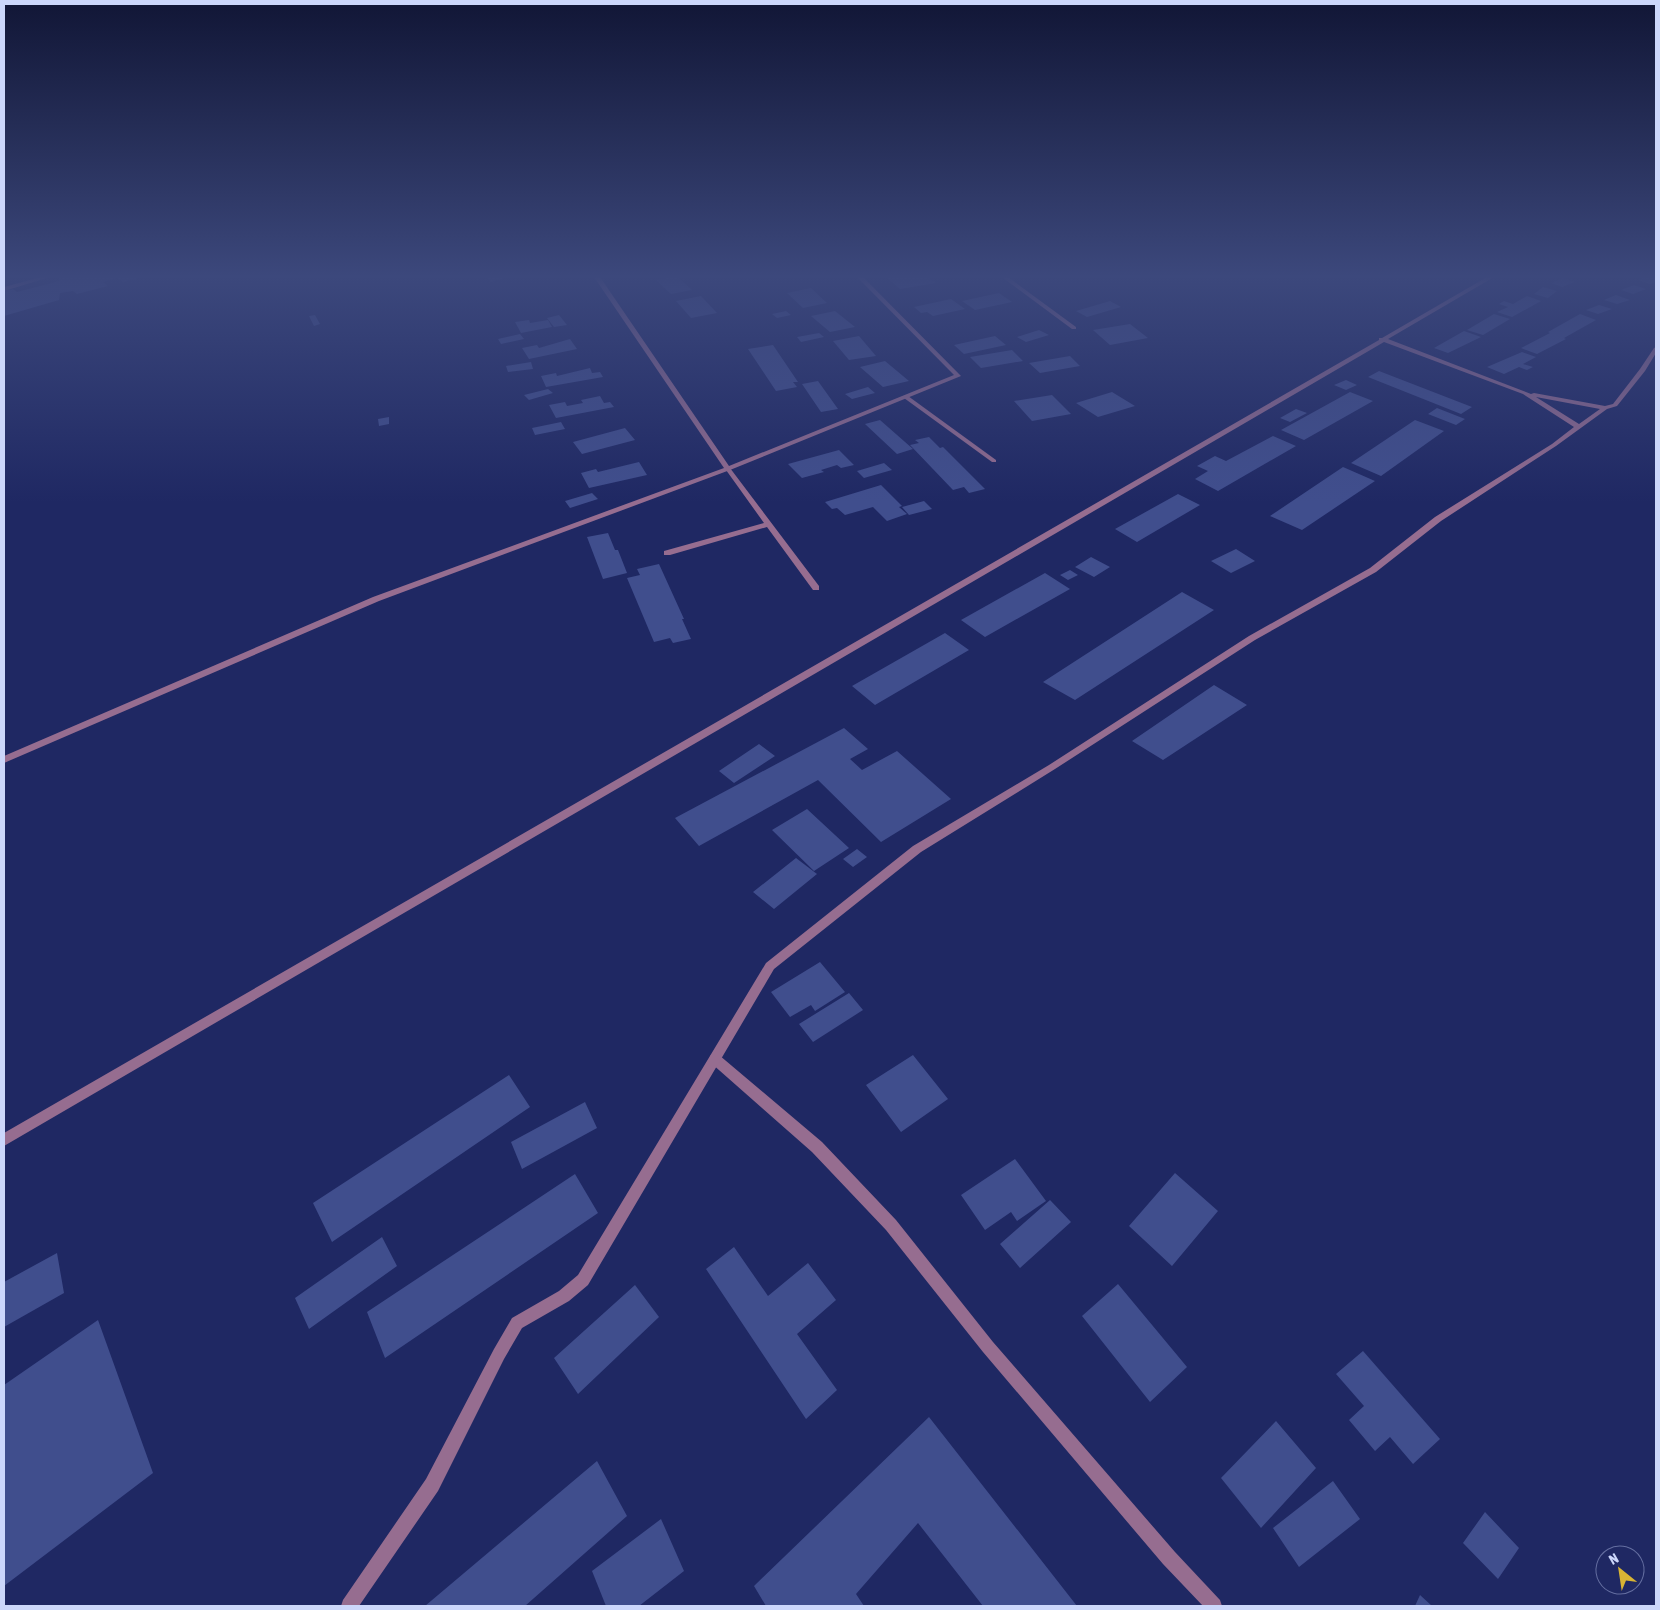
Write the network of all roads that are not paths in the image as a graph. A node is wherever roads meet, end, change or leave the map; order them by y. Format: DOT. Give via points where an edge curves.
graph roads {
  1 [pos="648,352"];
  2 [pos="934,352"];
  3 [pos="1358,352"];
  4 [pos="1416,352"];
  5 [pos="1654,352"];
  6 [pos="1525,393"];
  7 [pos="906,397"];
  8 [pos="1605,408"];
  9 [pos="1579,427"];
  10 [pos="994,461"];
  11 [pos="728,469"];
  12 [pos="769,524"];
  13 [pos="667,553"];
  14 [pos="816,588"];
  15 [pos="4,760"];
  16 [pos="715,1060"];
  17 [pos="4,1140"];
  18 [pos="349,1606"];
  19 [pos="1214,1606"];
  1 -- 11 [label="street"];
  2 -- 7 [label="street" via="958,376"];
  3 -- 17 [label="street"];
  4 -- 6 [label="street"];
  5 -- 8 [label="street" via="1620,401"];
  6 -- 8 [label="street"];
  6 -- 9 [label="street"];
  7 -- 10 [label="street"];
  7 -- 11 [label="street"];
  8 -- 9 [label="street"];
  9 -- 16 [label="street" via="1438,519 1373,570 1252,638 1052,767 916,849 770,966"];
  11 -- 12 [label="street"];
  11 -- 15 [label="street" via="376,599"];
  12 -- 13 [label="street"];
  12 -- 14 [label="street"];
  16 -- 18 [label="street" via="583,1280 564,1296 517,1323 432,1485"];
  16 -- 19 [label="street" via="817,1147 891,1225 988,1347"];
}
